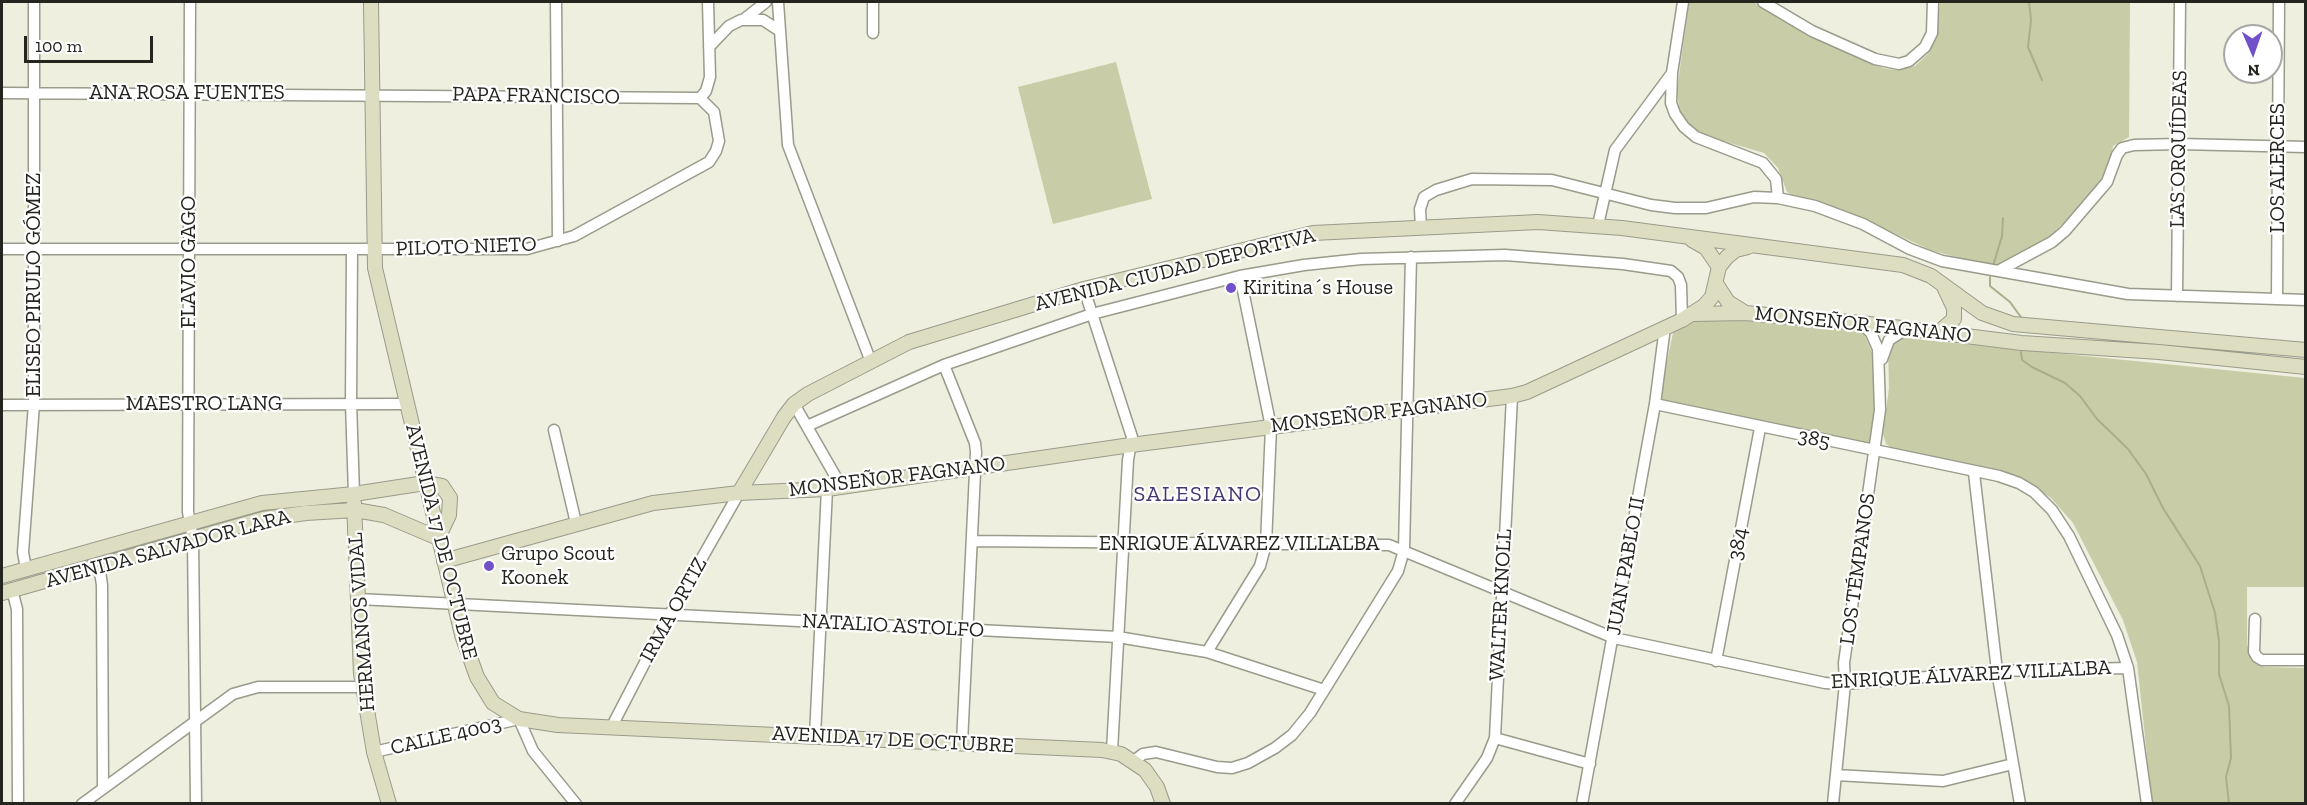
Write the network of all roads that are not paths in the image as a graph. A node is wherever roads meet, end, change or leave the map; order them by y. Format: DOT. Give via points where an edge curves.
graph roads {
  1 [pos="34,2"];
  2 [pos="190,2"];
  3 [pos="371,2"];
  4 [pos="556,2"];
  5 [pos="708,2"];
  6 [pos="766,2"];
  7 [pos="778,2"];
  8 [pos="873,2"];
  9 [pos="1683,2"];
  10 [pos="1763,2"];
  11 [pos="1933,2"];
  12 [pos="2180,2"];
  13 [pos="2279,2"];
  14 [pos="743,20"];
  15 [pos="780,31"];
  16 [pos="873,33"];
  17 [pos="709,47"];
  18 [pos="1672,73"];
  19 [pos="2,93"];
  20 [pos="34,93"];
  21 [pos="190,93"];
  22 [pos="372,95"];
  23 [pos="556,96"];
  24 [pos="700,98"];
  25 [pos="2179,144"];
  26 [pos="2278,146"];
  27 [pos="2306,147"];
  28 [pos="1605,191"];
  29 [pos="1778,198"];
  30 [pos="1598,225"];
  31 [pos="1421,228"];
  32 [pos="1685,236"];
  33 [pos="558,241"];
  34 [pos="1752,246"];
  35 [pos="2,249"];
  36 [pos="34,249"];
  37 [pos="189,250"];
  38 [pos="351,250"];
  39 [pos="374,250"];
  40 [pos="1411,257"];
  41 [pos="1719,267"];
  42 [pos="1998,271"];
  43 [pos="1240,276"];
  44 [pos="1942,284"];
  45 [pos="1717,285"];
  46 [pos="1084,289"];
  47 [pos="2177,296"];
  48 [pos="2277,299"];
  49 [pos="2306,300"];
  50 [pos="1745,313"];
  51 [pos="1092,315"];
  52 [pos="1685,317"];
  53 [pos="1861,323"];
  54 [pos="1665,327"];
  55 [pos="1906,329"];
  56 [pos="1939,332"];
  57 [pos="2306,350"];
  58 [pos="870,363"];
  59 [pos="944,365"];
  60 [pos="2306,367"];
  61 [pos="1881,371"];
  62 [pos="1512,396"];
  63 [pos="351,403"];
  64 [pos="34,404"];
  65 [pos="406,404"];
  66 [pos="794,404"];
  67 [pos="1654,404"];
  68 [pos="2,405"];
  69 [pos="188,405"];
  70 [pos="1410,408"];
  71 [pos="807,426"];
  72 [pos="1271,427"];
  73 [pos="1760,428"];
  74 [pos="554,430"];
  75 [pos="1131,446"];
  76 [pos="1875,452"];
  77 [pos="976,467"];
  78 [pos="1974,472"];
  79 [pos="425,483"];
  80 [pos="834,488"];
  81 [pos="739,493"];
  82 [pos="354,494"];
  83 [pos="355,510"];
  84 [pos="188,523"];
  85 [pos="576,523"];
  86 [pos="438,538"];
  87 [pos="193,539"];
  88 [pos="973,541"];
  89 [pos="1125,544"];
  90 [pos="1266,544"];
  91 [pos="1404,550"];
  92 [pos="444,561"];
  93 [pos="99,566"];
  94 [pos="26,569"];
  95 [pos="2,576"];
  96 [pos="7,592"];
  97 [pos="1502,592"];
  98 [pos="358,599"];
  99 [pos="454,605"];
  100 [pos="669,616"];
  101 [pos="2255,619"];
  102 [pos="820,623"];
  103 [pos="967,629"];
  104 [pos="1118,637"];
  105 [pos="1614,639"];
  106 [pos="1207,652"];
  107 [pos="2306,660"];
  108 [pos="1716,661"];
  109 [pos="2128,668"];
  110 [pos="1997,671"];
  111 [pos="1845,684"];
  112 [pos="364,687"];
  113 [pos="1324,690"];
  114 [pos="519,719"];
  115 [pos="195,723"];
  116 [pos="611,728"];
  117 [pos="815,736"];
  118 [pos="1495,738"];
  119 [pos="962,743"];
  120 [pos="1112,751"];
  121 [pos="374,752"];
  122 [pos="1134,761"];
  123 [pos="1590,764"];
  124 [pos="2013,764"];
  125 [pos="1836,775"];
  126 [pos="103,788"];
  127 [pos="18,804"];
  128 [pos="82,804"];
  129 [pos="196,804"];
  130 [pos="389,804"];
  131 [pos="576,804"];
  132 [pos="1163,804"];
  133 [pos="1455,804"];
  134 [pos="1582,804"];
  135 [pos="1833,804"];
  136 [pos="2019,804"];
  137 [pos="2147,804"];
  1 -- 20 [label="street, ELISEO PIRULO GÓMEZ"];
  2 -- 21 [label="street, FLAVIO GAGO"];
  3 -- 22 [label="street, AVENIDA 17 DE OCTUBRE"];
  4 -- 23 [label="street"];
  5 -- 17 [label="street"];
  6 -- 14 [label="street"];
  7 -- 15 [label="street"];
  8 -- 16 [label="street"];
  9 -- 18 [label="street"];
  10 -- 11 [label="street" via="1812,31 1886,64 1899,64 1918,55 1932,33"];
  12 -- 25 [label="street, LAS ORQUÍDEAS"];
  13 -- 26 [label="street, LOS ALERCES"];
  14 -- 15 [label="street" via="762,20"];
  14 -- 17 [label="street" via="729,26"];
  15 -- 58 [label="street" via="788,145"];
  17 -- 24 [label="street" via="709,84"];
  18 -- 28 [label="street" via="1622,138 1612,157"];
  18 -- 29 [label="street" via="1671,103 1684,127 1696,137 1763,163 1776,179"];
  19 -- 20 [label="street, ANA ROSA FUENTES"];
  20 -- 21 [label="street, ANA ROSA FUENTES"];
  20 -- 36 [label="street, ELISEO PIRULO GÓMEZ"];
  21 -- 22 [label="street, ANA ROSA FUENTES"];
  21 -- 37 [label="street, FLAVIO GAGO"];
  22 -- 23 [label="street, PAPA FRANCISCO"];
  22 -- 39 [label="street, AVENIDA 17 DE OCTUBRE"];
  23 -- 24 [label="street, PAPA FRANCISCO"];
  23 -- 33 [label="street"];
  24 -- 33 [label="street, PILOTO NIETO" via="714,112 718,141 710,162 586,231"];
  25 -- 26 [label="street"];
  25 -- 42 [label="street" via="2122,148 2107,182 2065,231"];
  25 -- 47 [label="street, LAS ORQUÍDEAS"];
  26 -- 27 [label="street"];
  26 -- 48 [label="street, LOS ALERCES"];
  28 -- 29 [label="street" via="1651,205 1690,209 1754,197"];
  28 -- 30 [label="street"];
  28 -- 31 [label="street" via="1552,180 1472,179 1424,197"];
  29 -- 42 [label="street" via="1815,206 1863,224 1942,261"];
  30 -- 31 [label="street, AVENIDA CIUDAD DEPORTIVA" via="1538,222"];
  30 -- 32 [label="street, AVENIDA CIUDAD DEPORTIVA"];
  31 -- 46 [label="street, AVENIDA CIUDAD DEPORTIVA" via="1313,233"];
  32 -- 34 [label="street, AVENIDA CIUDAD DEPORTIVA"];
  32 -- 41 [label="street" via="1706,248"];
  33 -- 39 [label="street, PILOTO NIETO" via="527,249"];
  34 -- 41 [label="street" via="1736,250"];
  34 -- 44 [label="street, MONSEÑOR FAGNANO" via="1887,262 1918,269"];
  35 -- 36 [label="street, PILOTO NIETO"];
  36 -- 37 [label="street, PILOTO NIETO"];
  36 -- 64 [label="street, ELISEO PIRULO GÓMEZ"];
  37 -- 38 [label="street, PILOTO NIETO"];
  37 -- 69 [label="street, FLAVIO GAGO"];
  38 -- 39 [label="street, PILOTO NIETO"];
  38 -- 63 [label="street"];
  39 -- 65 [label="street, AVENIDA 17 DE OCTUBRE" via="376,276"];
  40 -- 43 [label="street, AVENIDA CIUDAD DEPORTIVA" via="1316,264"];
  40 -- 52 [label="street, AVENIDA CIUDAD DEPORTIVA" via="1505,255 1671,271 1681,285"];
  40 -- 70 [label="street"];
  41 -- 45 [label="street"];
  42 -- 47 [label="street" via="2128,294"];
  43 -- 51 [label="street, AVENIDA CIUDAD DEPORTIVA"];
  43 -- 72 [label="street"];
  44 -- 56 [label="street" via="1954,308 1954,319"];
  44 -- 57 [label="street, MONSEÑOR FAGNANO" via="1973,308 2013,324"];
  45 -- 50 [label="street" via="1728,302"];
  45 -- 52 [label="street" via="1704,306"];
  46 -- 51 [label="street"];
  46 -- 58 [label="street, AVENIDA CIUDAD DEPORTIVA" via="909,342"];
  47 -- 48 [label="street"];
  48 -- 49 [label="street"];
  50 -- 52 [label="street, MONSEÑOR FAGNANO"];
  50 -- 53 [label="street, MONSEÑOR FAGNANO"];
  51 -- 59 [label="street, AVENIDA CIUDAD DEPORTIVA"];
  51 -- 75 [label="street" via="1130,430"];
  52 -- 54 [label="street, MONSEÑOR FAGNANO"];
  53 -- 55 [label="street, MONSEÑOR FAGNANO"];
  53 -- 61 [label="street, LOS TÉMPANOS" via="1876,342"];
  54 -- 62 [label="street, MONSEÑOR FAGNANO"];
  54 -- 67 [label="street, JUAN PABLO II"];
  55 -- 56 [label="street, MONSEÑOR FAGNANO"];
  55 -- 61 [label="street, LOS TÉMPANOS" via="1886,345"];
  56 -- 60 [label="street, MONSEÑOR FAGNANO" via="2022,343"];
  58 -- 66 [label="street, AVENIDA CIUDAD DEPORTIVA"];
  59 -- 71 [label="street, AVENIDA CIUDAD DEPORTIVA"];
  59 -- 77 [label="street" via="975,443"];
  61 -- 76 [label="street, LOS TÉMPANOS"];
  62 -- 70 [label="street, MONSEÑOR FAGNANO"];
  62 -- 97 [label="street, WALTER KNOLL"];
  63 -- 65 [label="street, MAESTRO LANG"];
  63 -- 69 [label="street, MAESTRO LANG"];
  63 -- 82 [label="street"];
  64 -- 68 [label="street, MAESTRO LANG"];
  64 -- 69 [label="street, MAESTRO LANG"];
  64 -- 94 [label="street, ELISEO PIRULO GÓMEZ" via="23,552"];
  65 -- 79 [label="street, AVENIDA 17 DE OCTUBRE"];
  66 -- 71 [label="street"];
  66 -- 81 [label="street, AVENIDA CIUDAD DEPORTIVA"];
  67 -- 73 [label="street, 385"];
  67 -- 105 [label="street, JUAN PABLO II"];
  69 -- 84 [label="street, FLAVIO GAGO"];
  70 -- 72 [label="street, MONSEÑOR FAGNANO"];
  70 -- 91 [label="street"];
  71 -- 80 [label="street"];
  72 -- 75 [label="street, MONSEÑOR FAGNANO"];
  72 -- 90 [label="street"];
  73 -- 76 [label="street, 385"];
  73 -- 108 [label="street, 384"];
  74 -- 85 [label="street"];
  75 -- 77 [label="street, MONSEÑOR FAGNANO"];
  75 -- 89 [label="street"];
  76 -- 78 [label="street, 385"];
  76 -- 111 [label="street, LOS TÉMPANOS" via="1844,663"];
  77 -- 80 [label="street, MONSEÑOR FAGNANO"];
  77 -- 88 [label="street"];
  78 -- 109 [label="street, 385" via="2019,483 2052,510 2082,558"];
  78 -- 110 [label="street"];
  79 -- 82 [label="street, AVENIDA SALVADOR LARA"];
  79 -- 86 [label="street, AVENIDA 17 DE OCTUBRE"];
  79 -- 86 [label="street" via="442,486 450,498 449,515"];
  80 -- 81 [label="street, MONSEÑOR FAGNANO"];
  80 -- 102 [label="street"];
  81 -- 85 [label="street, MONSEÑOR FAGNANO" via="653,503"];
  81 -- 100 [label="street, IRMA ORTIZ"];
  82 -- 83 [label="street, HERMANOS VIDAL"];
  82 -- 84 [label="street, AVENIDA SALVADOR LARA" via="262,503"];
  83 -- 86 [label="street, AVENIDA SALVADOR LARA" via="384,515"];
  83 -- 87 [label="street, AVENIDA SALVADOR LARA" via="264,519"];
  83 -- 98 [label="street, HERMANOS VIDAL"];
  84 -- 87 [label="street, FLAVIO GAGO"];
  84 -- 94 [label="street, AVENIDA SALVADOR LARA"];
  85 -- 92 [label="street, MONSEÑOR FAGNANO"];
  86 -- 92 [label="street, AVENIDA 17 DE OCTUBRE"];
  87 -- 93 [label="street, AVENIDA SALVADOR LARA"];
  87 -- 115 [label="street, FLAVIO GAGO"];
  88 -- 89 [label="street, ENRIQUE ÁLVAREZ VILLALBA"];
  88 -- 103 [label="street"];
  89 -- 90 [label="street, ENRIQUE ÁLVAREZ VILLALBA"];
  89 -- 104 [label="street"];
  90 -- 91 [label="street, ENRIQUE ÁLVAREZ VILLALBA" via="1389,545"];
  90 -- 106 [label="street" via="1260,566"];
  91 -- 97 [label="street, ENRIQUE ÁLVAREZ VILLALBA"];
  91 -- 113 [label="street" via="1398,571"];
  92 -- 99 [label="street, AVENIDA 17 DE OCTUBRE"];
  93 -- 96 [label="street, AVENIDA SALVADOR LARA"];
  93 -- 126 [label="street"];
  94 -- 95 [label="street, AVENIDA SALVADOR LARA"];
  96 -- 127 [label="street" via="17,609"];
  97 -- 105 [label="street, ENRIQUE ÁLVAREZ VILLALBA"];
  97 -- 118 [label="street, WALTER KNOLL"];
  98 -- 99 [label="street, NATALIO ASTOLFO"];
  98 -- 112 [label="street, HERMANOS VIDAL"];
  99 -- 100 [label="street, NATALIO ASTOLFO"];
  99 -- 114 [label="street, AVENIDA 17 DE OCTUBRE" via="466,650 482,687 500,710"];
  100 -- 102 [label="street, NATALIO ASTOLFO"];
  100 -- 116 [label="street, IRMA ORTIZ"];
  101 -- 107 [label="street" via="2257,657"];
  102 -- 103 [label="street, NATALIO ASTOLFO"];
  102 -- 117 [label="street"];
  103 -- 104 [label="street, NATALIO ASTOLFO"];
  103 -- 119 [label="street"];
  104 -- 106 [label="street, NATALIO ASTOLFO"];
  104 -- 120 [label="street"];
  105 -- 108 [label="street, ENRIQUE ÁLVAREZ VILLALBA"];
  105 -- 123 [label="street, JUAN PABLO II"];
  106 -- 113 [label="street, NATALIO ASTOLFO"];
  108 -- 111 [label="street, ENRIQUE ÁLVAREZ VILLALBA" via="1798,679"];
  109 -- 110 [label="street, ENRIQUE ÁLVAREZ VILLALBA"];
  109 -- 137 [label="street, 385"];
  110 -- 111 [label="street, ENRIQUE ÁLVAREZ VILLALBA"];
  110 -- 124 [label="street"];
  111 -- 125 [label="street, LOS TÉMPANOS"];
  112 -- 115 [label="street" via="243,690"];
  112 -- 121 [label="street, HERMANOS VIDAL"];
  113 -- 122 [label="street" via="1292,735 1248,763 1217,767 1152,752"];
  114 -- 116 [label="street, AVENIDA 17 DE OCTUBRE"];
  114 -- 121 [label="street, CALLE 4003"];
  114 -- 131 [label="street" via="533,751"];
  115 -- 126 [label="street"];
  115 -- 129 [label="street, FLAVIO GAGO"];
  116 -- 117 [label="street, AVENIDA 17 DE OCTUBRE"];
  117 -- 119 [label="street, AVENIDA 17 DE OCTUBRE"];
  118 -- 123 [label="street"];
  118 -- 133 [label="street, WALTER KNOLL"];
  119 -- 120 [label="street, AVENIDA 17 DE OCTUBRE"];
  120 -- 122 [label="street, AVENIDA 17 DE OCTUBRE"];
  121 -- 130 [label="street, HERMANOS VIDAL"];
  122 -- 132 [label="street, AVENIDA 17 DE OCTUBRE" via="1150,776"];
  123 -- 134 [label="street, JUAN PABLO II"];
  124 -- 125 [label="street" via="1943,781"];
  124 -- 136 [label="street"];
  125 -- 135 [label="street, LOS TÉMPANOS"];
  126 -- 128 [label="street"];
}
